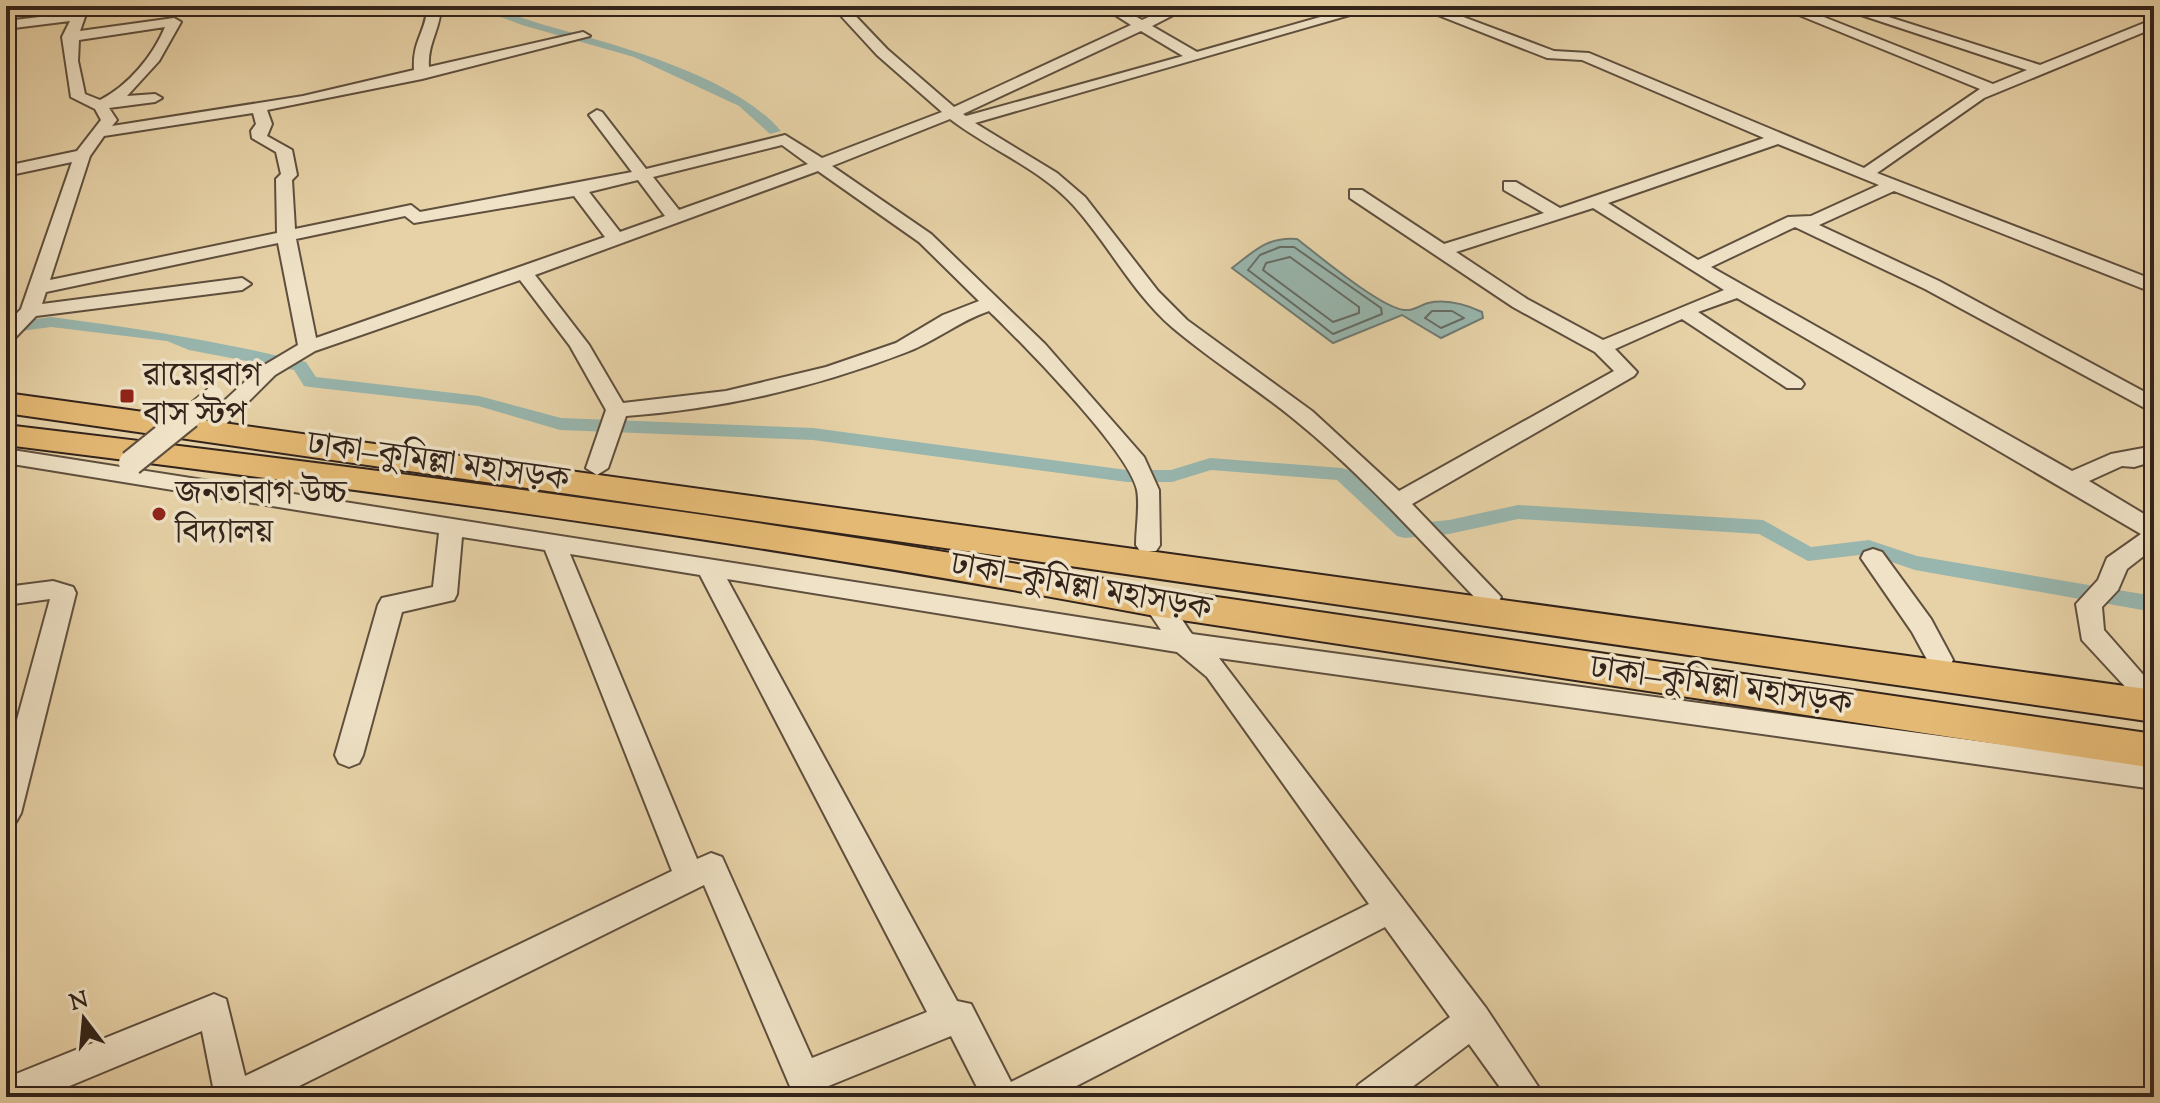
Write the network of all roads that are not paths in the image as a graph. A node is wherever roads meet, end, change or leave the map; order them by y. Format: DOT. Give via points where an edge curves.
graph roads {
  1 [pos="114,6"];
  2 [pos="434,6"];
  3 [pos="839,6"];
  4 [pos="1108,6"];
  5 [pos="1184,6"];
  6 [pos="1374,6"];
  7 [pos="1422,6"];
  8 [pos="1784,6"];
  9 [pos="1841,6"];
  10 [pos="80,11"];
  11 [pos="2148,11"];
  12 [pos="6,25"];
  13 [pos="1142,25"];
  14 [pos="69,37"];
  15 [pos="578,38"];
  16 [pos="1192,55"];
  17 [pos="2041,70"];
  18 [pos="422,75"];
  19 [pos="1993,89"];
  20 [pos="155,98"];
  21 [pos="105,104"];
  22 [pos="259,109"];
  23 [pos="597,115"];
  24 [pos="960,117"];
  25 [pos="103,132"];
  26 [pos="1777,139"];
  27 [pos="82,155"];
  28 [pos="822,164"];
  29 [pos="6,171"];
  30 [pos="1867,173"];
  31 [pos="643,175"];
  32 [pos="1896,184"];
  33 [pos="1510,186"];
  34 [pos="578,190"];
  35 [pos="1356,194"];
  36 [pos="1595,202"];
  37 [pos="1560,215"];
  38 [pos="675,217"];
  39 [pos="1794,221"];
  40 [pos="286,236"];
  41 [pos="616,239"];
  42 [pos="1441,251"];
  43 [pos="1697,267"];
  44 [pos="524,273"];
  45 [pos="242,284"];
  46 [pos="2154,287"];
  47 [pos="37,288"];
  48 [pos="1739,291"];
  49 [pos="990,304"];
  50 [pos="30,311"];
  51 [pos="1683,311"];
  52 [pos="6,336"];
  53 [pos="307,347"];
  54 [pos="1602,348"];
  55 [pos="1794,384"];
  56 [pos="6,396"];
  57 [pos="6,403"];
  58 [pos="2154,406"];
  59 [pos="216,408"];
  60 [pos="616,411"];
  61 [pos="10,445"];
  62 [pos="2154,453"];
  63 [pos="601,459"];
  64 [pos="131,463"];
  65 [pos="2071,480"];
  66 [pos="1397,503"];
  67 [pos="451,525"];
  68 [pos="2154,534"];
  69 [pos="553,541"];
  70 [pos="1148,545"];
  71 [pos="1873,558"];
  72 [pos="707,565"];
  73 [pos="6,596"];
  74 [pos="1489,597"];
  75 [pos="1155,602"];
  76 [pos="1184,643"];
  77 [pos="1940,660"];
  78 [pos="2149,693"];
  79 [pos="349,755"];
  80 [pos="2152,772"];
  81 [pos="11,780"];
  82 [pos="6,813"];
  83 [pos="690,878"];
  84 [pos="1390,909"];
  85 [pos="949,1020"];
  86 [pos="1474,1020"];
  87 [pos="6,1095"];
  88 [pos="232,1097"];
  89 [pos="240,1097"];
  90 [pos="1000,1097"];
  91 [pos="1019,1097"];
  92 [pos="1370,1097"];
  93 [pos="1528,1097"];
  1 -- 10 [label="street"];
  2 -- 18 [label="street" via="420,49"];
  3 -- 24 [label="street" via="882,52"];
  4 -- 13 [label="street"];
  5 -- 13 [label="street"];
  6 -- 16 [label="street"];
  7 -- 26 [label="street" via="1552,55 1584,56"];
  8 -- 19 [label="street"];
  9 -- 17 [label="street"];
  10 -- 12 [label="street"];
  10 -- 14 [label="street"];
  11 -- 17 [label="street"];
  13 -- 16 [label="street"];
  13 -- 24 [label="street"];
  14 -- 21 [label="street" via="78,97"];
  14 -- 21 [label="street" via="174,22 129,89"];
  15 -- 18 [label="street"];
  16 -- 24 [label="street"];
  17 -- 19 [label="street"];
  18 -- 22 [label="street"];
  19 -- 30 [label="street" via="1934,123"];
  20 -- 21 [label="street"];
  21 -- 25 [label="street" via="109,120"];
  22 -- 25 [label="street"];
  22 -- 40 [label="street" via="264,124 260,138 284,150 289,175 284,179"];
  23 -- 31 [label="street"];
  24 -- 28 [label="street"];
  24 -- 66 [label="street" via="1079,201 1151,295 1180,324 1304,416"];
  25 -- 27 [label="street"];
  26 -- 30 [label="street"];
  26 -- 36 [label="street"];
  27 -- 29 [label="street"];
  27 -- 47 [label="street"];
  28 -- 31 [label="street" via="785,140"];
  28 -- 38 [label="street"];
  28 -- 49 [label="street" via="925,238"];
  30 -- 32 [label="street"];
  31 -- 34 [label="street"];
  31 -- 38 [label="street"];
  32 -- 39 [label="street" via="1814,221"];
  32 -- 46 [label="street"];
  33 -- 37 [label="street"];
  34 -- 40 [label="street" via="414,218 411,210"];
  34 -- 41 [label="street"];
  35 -- 42 [label="street"];
  36 -- 37 [label="street"];
  36 -- 43 [label="street"];
  37 -- 42 [label="street"];
  38 -- 41 [label="street"];
  39 -- 43 [label="street"];
  39 -- 58 [label="street" via="1932,285"];
  40 -- 47 [label="street"];
  40 -- 53 [label="street"];
  41 -- 44 [label="street"];
  42 -- 54 [label="street"];
  43 -- 48 [label="street"];
  44 -- 53 [label="street"];
  44 -- 60 [label="street" via="579,345"];
  45 -- 50 [label="street"];
  47 -- 50 [label="street"];
  48 -- 51 [label="street"];
  48 -- 65 [label="street"];
  49 -- 60 [label="street" via="947,320 903,347 787,384 687,406"];
  49 -- 70 [label="street" via="1038,348 1136,462 1148,490"];
  50 -- 52 [label="street"];
  51 -- 54 [label="street"];
  51 -- 55 [label="street"];
  53 -- 59 [label="street"];
  54 -- 66 [label="street" via="1627,372"];
  56 -- 59 [label="highway"];
  57 -- 78 [label="highway, ঢাকা–কুমিল্লা মহাসড়ক"];
  59 -- 63 [label="highway"];
  59 -- 64 [label="street, bridge"];
  60 -- 63 [label="street"];
  61 -- 67 [label="street"];
  61 -- 75 [label="highway, ঢাকা–কুমিল্লা মহাসড়ক" via="446,489 993,572"];
  62 -- 65 [label="street" via="2119,459"];
  63 -- 70 [label="highway"];
  65 -- 68 [label="street"];
  66 -- 74 [label="street"];
  67 -- 69 [label="street"];
  67 -- 79 [label="street" via="445,594 391,605"];
  68 -- 78 [label="street" via="2116,564 2109,584 2089,604 2091,633"];
  69 -- 72 [label="street"];
  69 -- 83 [label="street"];
  70 -- 74 [label="highway"];
  71 -- 77 [label="street"];
  72 -- 76 [label="street"];
  72 -- 85 [label="street"];
  73 -- 81 [label="street" via="64,593"];
  74 -- 77 [label="highway"];
  75 -- 76 [label="street"];
  75 -- 80 [label="highway, ঢাকা–কুমিল্লা মহাসড়ক" via="2115,746"];
  76 -- 80 [label="street"];
  76 -- 84 [label="street" via="1216,670"];
  77 -- 78 [label="highway"];
  81 -- 82 [label="street"];
  83 -- 85 [label="street" via="711,867 804,1079"];
  83 -- 89 [label="street"];
  84 -- 86 [label="street"];
  84 -- 91 [label="street"];
  85 -- 90 [label="street" via="959,1016"];
  86 -- 92 [label="street"];
  86 -- 93 [label="street"];
  87 -- 88 [label="street" via="214,1010"];
}
